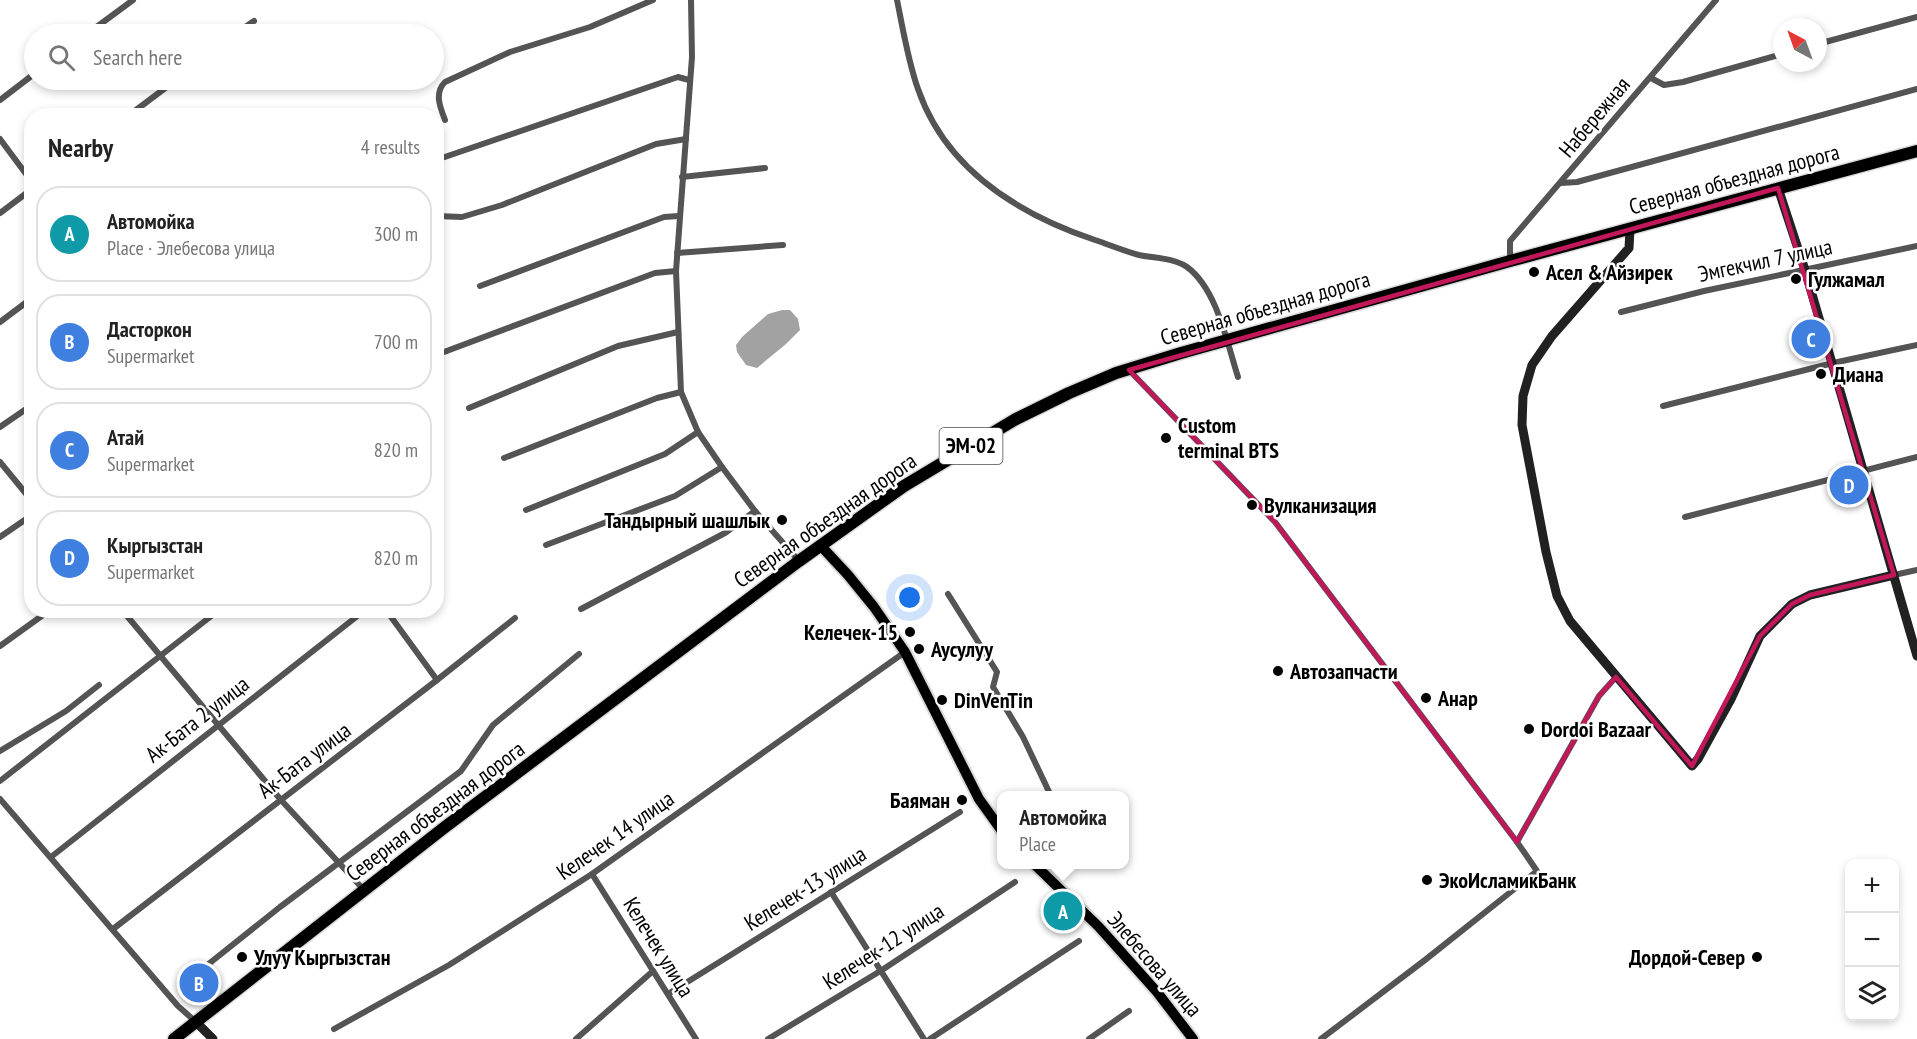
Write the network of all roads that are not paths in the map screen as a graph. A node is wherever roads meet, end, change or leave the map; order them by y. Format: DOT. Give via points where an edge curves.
graph roads {
  1 [pos="133,0"];
  2 [pos="653,0"];
  3 [pos="691,0"];
  4 [pos="897,0"];
  5 [pos="1716,0"];
  6 [pos="1917,17"];
  7 [pos="254,21"];
  8 [pos="101,24"];
  9 [pos="250,24"];
  10 [pos="1827,42"];
  11 [pos="1773,57"];
  12 [pos="1651,78"];
  13 [pos="689,80"];
  14 [pos="24,82"];
  15 [pos="444,83"];
  16 [pos="1917,89"];
  17 [pos="163,90"];
  18 [pos="440,90"];
  19 [pos="0,100"];
  20 [pos="139,108"];
  21 [pos="441,108"];
  22 [pos="444,117"];
  23 [pos="445,120"];
  24 [pos="0,139"];
  25 [pos="686,139"];
  26 [pos="1917,151"];
  27 [pos="444,157"];
  28 [pos="765,168"];
  29 [pos="24,171"];
  30 [pos="682,177"];
  31 [pos="1561,183"];
  32 [pos="1778,188"];
  33 [pos="24,195"];
  34 [pos="0,213"];
  35 [pos="444,216"];
  36 [pos="679,216"];
  37 [pos="1630,230"];
  38 [pos="783,245"];
  39 [pos="1917,246"];
  40 [pos="677,253"];
  41 [pos="1510,261"];
  42 [pos="1805,270"];
  43 [pos="676,272"];
  44 [pos="480,286"];
  45 [pos="24,304"];
  46 [pos="1621,312"];
  47 [pos="0,322"];
  48 [pos="678,332"];
  49 [pos="1917,345"];
  50 [pos="444,352"];
  51 [pos="1833,363"];
  52 [pos="1129,370"];
  53 [pos="1238,377"];
  54 [pos="681,392"];
  55 [pos="1663,406"];
  56 [pos="469,408"];
  57 [pos="24,410"];
  58 [pos="0,427"];
  59 [pos="699,432"];
  60 [pos="1917,457"];
  61 [pos="504,458"];
  62 [pos="0,462"];
  63 [pos="722,467"];
  64 [pos="1864,472"];
  65 [pos="24,491"];
  66 [pos="526,510"];
  67 [pos="755,511"];
  68 [pos="1685,517"];
  69 [pos="24,520"];
  70 [pos="0,537"];
  71 [pos="546,545"];
  72 [pos="820,546"];
  73 [pos="800,561"];
  74 [pos="1917,570"];
  75 [pos="1893,574"];
  76 [pos="948,594"];
  77 [pos="581,609"];
  78 [pos="39,618"];
  79 [pos="129,618"];
  80 [pos="209,618"];
  81 [pos="355,618"];
  82 [pos="392,618"];
  83 [pos="515,618"];
  84 [pos="0,646"];
  85 [pos="905,652"];
  86 [pos="579,654"];
  87 [pos="161,656"];
  88 [pos="1917,656"];
  89 [pos="1616,677"];
  90 [pos="437,680"];
  91 [pos="99,685"];
  92 [pos="219,724"];
  93 [pos="0,751"];
  94 [pos="0,781"];
  95 [pos="1049,791"];
  96 [pos="0,799"];
  97 [pos="281,800"];
  98 [pos="960,812"];
  99 [pos="997,824"];
  100 [pos="1517,842"];
  101 [pos="51,857"];
  102 [pos="339,863"];
  103 [pos="1039,869"];
  104 [pos="592,874"];
  105 [pos="1015,882"];
  106 [pos="365,890"];
  107 [pos="831,892"];
  108 [pos="113,929"];
  109 [pos="1079,941"];
  110 [pos="882,970"];
  111 [pos="653,971"];
  112 [pos="196,974"];
  113 [pos="668,994"];
  114 [pos="1129,1011"];
  115 [pos="196,1022"];
  116 [pos="334,1029"];
  117 [pos="174,1039"];
  118 [pos="213,1039"];
  119 [pos="576,1039"];
  120 [pos="696,1039"];
  121 [pos="768,1039"];
  122 [pos="924,1039"];
  123 [pos="930,1039"];
  124 [pos="1089,1039"];
  125 [pos="1193,1039"];
  126 [pos="1321,1039"];
  1 -- 8 [label="street"];
  2 -- 15 [label="street" via="590,27 510,52"];
  3 -- 13 [label="street"];
  4 -- 53 [label="street" via="918,89 936,128 957,158 1002,196 1063,229 1137,254 1179,262 1188,268 1216,308"];
  5 -- 12 [label="street, Набережная"];
  6 -- 10 [label="street"];
  7 -- 9 [label="street"];
  11 -- 12 [label="street" via="1683,82 1664,85"];
  12 -- 31 [label="street, Набережная"];
  13 -- 25 [label="street"];
  13 -- 27 [label="street" via="678,77"];
  14 -- 19 [label="street"];
  16 -- 31 [label="street" via="1577,182"];
  17 -- 20 [label="street"];
  18 -- 21 [label="street"];
  22 -- 23 [label="street"];
  24 -- 29 [label="street"];
  25 -- 30 [label="street"];
  25 -- 35 [label="street" via="656,144 502,206 462,217"];
  26 -- 32 [label="highway, Северная объездная дорога / ЭМ-02"];
  28 -- 30 [label="street"];
  30 -- 36 [label="street"];
  31 -- 41 [label="street, Набережная" via="1510,241"];
  32 -- 37 [label="highway, Северная объездная дорога / ЭМ-02"];
  32 -- 42 [label="street"];
  33 -- 34 [label="street"];
  36 -- 40 [label="street"];
  36 -- 44 [label="street" via="664,217"];
  37 -- 41 [label="highway, Северная объездная дорога / ЭМ-02"];
  37 -- 89 [label="street" via="1629,248 1552,336 1533,365 1523,396 1522,425 1557,596 1570,621"];
  38 -- 40 [label="street"];
  39 -- 42 [label="street, Эмгекчил 7 улица"];
  40 -- 43 [label="street"];
  41 -- 52 [label="highway, Северная объездная дорога / ЭМ-02"];
  42 -- 46 [label="street, Эмгекчил 7 улица"];
  42 -- 51 [label="street"];
  43 -- 48 [label="street"];
  43 -- 50 [label="street" via="655,273"];
  45 -- 47 [label="street"];
  48 -- 54 [label="street"];
  48 -- 56 [label="street" via="618,346"];
  49 -- 51 [label="street"];
  51 -- 55 [label="street"];
  51 -- 64 [label="street"];
  52 -- 72 [label="highway, Северная объездная дорога / ЭМ-02" via="1016,419 904,486"];
  52 -- 100 [label="street" via="1275,522"];
  54 -- 59 [label="street"];
  54 -- 61 [label="street"];
  57 -- 58 [label="street"];
  59 -- 63 [label="street"];
  59 -- 66 [label="street" via="665,454"];
  60 -- 64 [label="street"];
  62 -- 65 [label="street"];
  63 -- 67 [label="street"];
  63 -- 71 [label="street" via="675,496"];
  64 -- 68 [label="street"];
  64 -- 75 [label="street"];
  67 -- 73 [label="street"];
  67 -- 77 [label="street" via="724,533"];
  69 -- 70 [label="street"];
  72 -- 73 [label="highway, Северная объездная дорога / ЭМ-02"];
  72 -- 85 [label="main road" via="849,575"];
  73 -- 106 [label="highway, Северная объездная дорога / ЭМ-02"];
  74 -- 75 [label="street"];
  75 -- 88 [label="street"];
  75 -- 89 [label="street" via="1810,595 1792,604 1760,636 1731,699 1692,766"];
  76 -- 95 [label="street" via="997,672 993,687"];
  78 -- 84 [label="street"];
  79 -- 87 [label="street"];
  80 -- 87 [label="street"];
  81 -- 92 [label="street, Ак-Бата 2 улица"];
  82 -- 90 [label="street"];
  83 -- 90 [label="street, Ак-Бата улица"];
  85 -- 99 [label="main road" via="979,800"];
  85 -- 104 [label="street, Келечек 14 улица"];
  86 -- 102 [label="street" via="493,725 461,771"];
  87 -- 92 [label="street"];
  87 -- 94 [label="street"];
  89 -- 100 [label="street" via="1599,696"];
  90 -- 97 [label="street, Ак-Бата улица"];
  91 -- 93 [label="street" via="66,711"];
  92 -- 97 [label="street"];
  92 -- 101 [label="street, Ак-Бата 2 улица"];
  96 -- 101 [label="street"];
  97 -- 102 [label="street"];
  97 -- 108 [label="street, Ак-Бата улица"];
  98 -- 107 [label="street, Келечек-13 улица"];
  100 -- 126 [label="street" via="1538,871"];
  101 -- 108 [label="street"];
  102 -- 106 [label="street"];
  102 -- 112 [label="street"];
  103 -- 125 [label="main road, Элебесова улица" via="1099,927"];
  104 -- 111 [label="street, Келечек улица"];
  104 -- 116 [label="street, Келечек 14 улица" via="449,965"];
  105 -- 110 [label="street, Келечек-12 улица"];
  106 -- 115 [label="highway, Северная объездная дорога / ЭМ-02"];
  107 -- 110 [label="street"];
  107 -- 113 [label="street, Келечек-13 улица"];
  108 -- 115 [label="street"];
  109 -- 123 [label="street"];
  110 -- 121 [label="street, Келечек-12 улица"];
  110 -- 122 [label="street"];
  111 -- 113 [label="street, Келечек улица"];
  111 -- 119 [label="street"];
  113 -- 120 [label="street, Келечек улица"];
  114 -- 124 [label="street"];
  115 -- 117 [label="highway, Северная объездная дорога / ЭМ-02"];
  115 -- 118 [label="street"];
}
